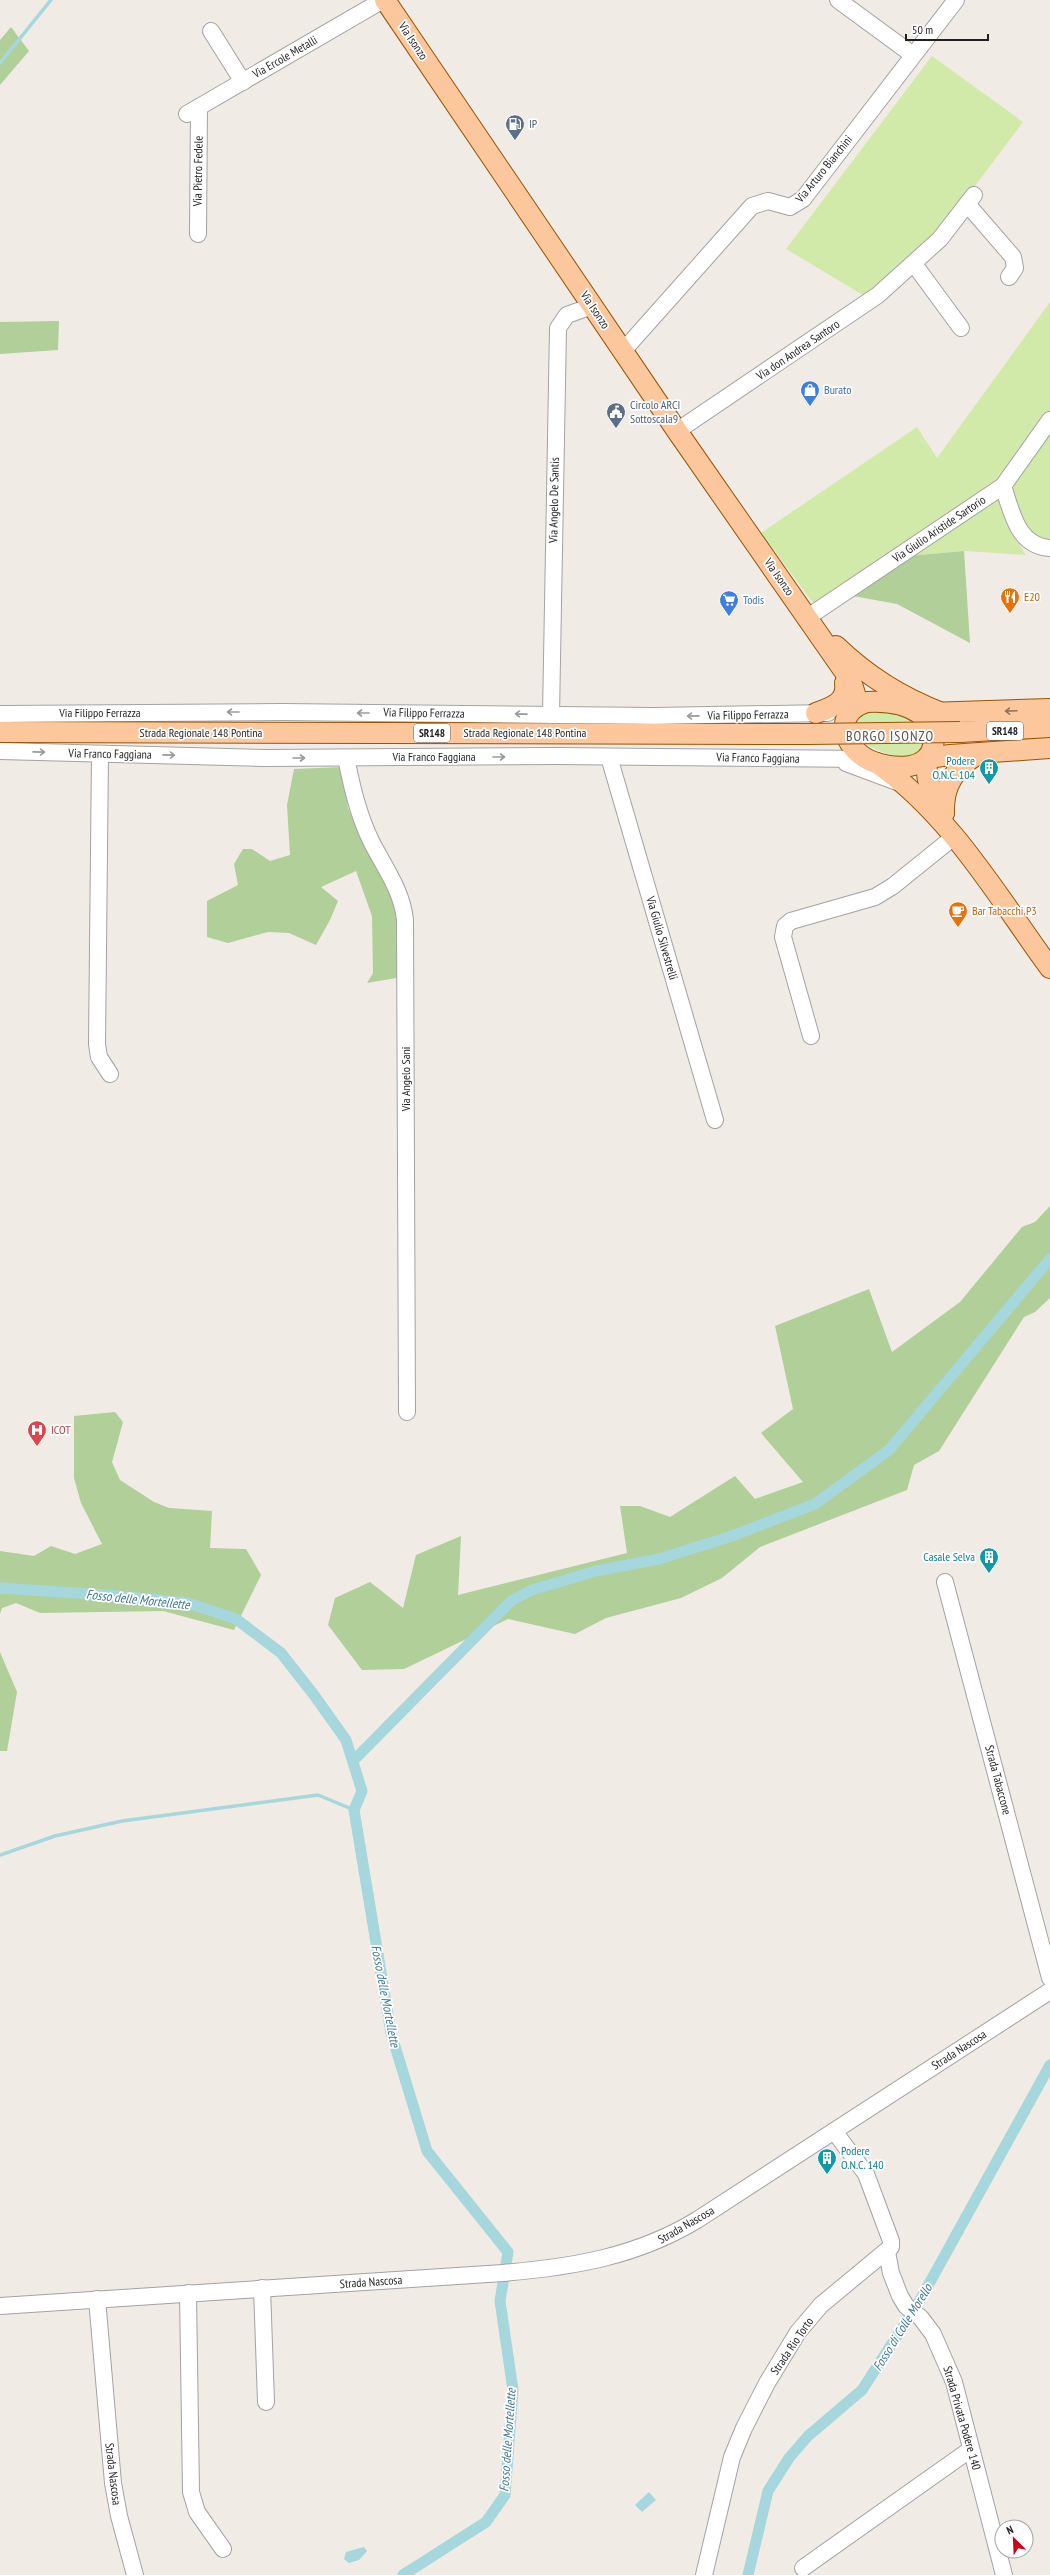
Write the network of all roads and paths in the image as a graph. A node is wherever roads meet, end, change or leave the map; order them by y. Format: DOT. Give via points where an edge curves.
graph roads {
  1 [pos="384,0"];
  2 [pos="838,0"];
  3 [pos="956,0"];
  4 [pos="211,31"];
  5 [pos="913,55"];
  6 [pos="243,82"];
  7 [pos="193,111"];
  8 [pos="198,234"];
  9 [pos="914,264"];
  10 [pos="1009,277"];
  11 [pos="592,306"];
  12 [pos="961,328"];
  13 [pos="624,351"];
  14 [pos="1050,420"];
  15 [pos="677,431"];
  16 [pos="1003,486"];
  17 [pos="1050,548"];
  18 [pos="808,618"];
  19 [pos="846,664"];
  20 [pos="884,702"];
  21 [pos="851,709"];
  22 [pos="1050,709"];
  23 [pos="918,713"];
  24 [pos="942,713"];
  25 [pos="0,714"];
  26 [pos="816,714"];
  27 [pos="551,715"];
  28 [pos="1050,728"];
  29 [pos="0,732"];
  30 [pos="1050,748"];
  31 [pos="0,751"];
  32 [pos="100,754"];
  33 [pos="978,754"];
  34 [pos="609,757"];
  35 [pos="346,758"];
  36 [pos="928,758"];
  37 [pos="822,759"];
  38 [pos="872,761"];
  39 [pos="903,784"];
  40 [pos="944,813"];
  41 [pos="955,836"];
  42 [pos="1050,968"];
  43 [pos="811,1036"];
  44 [pos="110,1074"];
  45 [pos="715,1120"];
  46 [pos="408,1412"];
  47 [pos="945,1582"];
  48 [pos="1050,1978"];
  49 [pos="1050,1991"];
  50 [pos="834,2131"];
  51 [pos="887,2252"];
  52 [pos="262,2288"];
  53 [pos="188,2293"];
  54 [pos="97,2299"];
  55 [pos="0,2306"];
  56 [pos="266,2402"];
  57 [pos="971,2449"];
  58 [pos="223,2549"];
  59 [pos="803,2568"];
  60 [pos="136,2575"];
  61 [pos="704,2575"];
  62 [pos="1004,2575"];
  1 -- 6 [label="street, Via Ercole Metalli"];
  1 -- 11 [label="main road, Via Isonzo"];
  2 -- 5 [label="street"];
  3 -- 5 [label="street, Via Arturo Bianchini"];
  4 -- 6 [label="street"];
  5 -- 13 [label="street, Via Arturo Bianchini" via="803,199 790,207 768,201 752,206"];
  6 -- 7 [label="street, Via Ercole Metalli"];
  7 -- 8 [label="street, Via Pietro Fedele"];
  9 -- 10 [label="street, Via don Andrea Santoro" via="947,232 971,200 1013,257 1015,268"];
  9 -- 12 [label="street"];
  9 -- 15 [label="street, Via don Andrea Santoro" via="859,309"];
  11 -- 13 [label="main road, Via Isonzo"];
  11 -- 27 [label="street, Via Angelo De Santis" via="567,315 561,320 557,331"];
  13 -- 15 [label="main road, Via Isonzo"];
  14 -- 16 [label="street, Via Giulio Aristide Sartorio"];
  15 -- 18 [label="main road, Via Isonzo"];
  16 -- 17 [label="street" via="1022,535 1031,543"];
  16 -- 18 [label="street, Via Giulio Aristide Sartorio"];
  18 -- 19 [label="main road, Via Isonzo"];
  19 -- 20 [label="main road"];
  19 -- 21 [label="main road" via="855,692"];
  19 -- 24 [label="main road" via="900,694"];
  19 -- 26 [label="main road" via="843,696 834,706"];
  20 -- 21 [label="main road" via="867,702"];
  20 -- 23 [label="main road"];
  21 -- 26 [label="street, Via Filippo Ferrazza"];
  21 -- 38 [label="main road" via="844,721 846,731 857,750"];
  22 -- 24 [label="main road, one-way"];
  23 -- 24 [label="main road"];
  23 -- 36 [label="main road" via="933,730 934,742"];
  27 -- 25 [label="street, Via Filippo Ferrazza, one-way" via="282,712"];
  26 -- 27 [label="street, Via Filippo Ferrazza, one-way"];
  28 -- 29 [label="main road, Strada Regionale 148 Pontina / SR148, bridge" via="809,734"];
  30 -- 33 [label="main road"];
  31 -- 32 [label="street, Via Franco Faggiana, one-way"];
  32 -- 35 [label="street, Via Franco Faggiana, one-way"];
  32 -- 44 [label="street" via="97,1044 101,1061"];
  33 -- 36 [label="main road" via="950,754"];
  33 -- 40 [label="main road" via="962,765 949,781 945,792"];
  35 -- 34 [label="street, Via Franco Faggiana, one-way"];
  34 -- 37 [label="street, Via Franco Faggiana"];
  34 -- 45 [label="street, Via Giulio Silvestrelli"];
  35 -- 46 [label="street, Via Angelo Sani" via="358,809 399,893 405,920"];
  36 -- 38 [label="main road" via="918,764 904,766"];
  36 -- 40 [label="main road" via="928,782"];
  37 -- 38 [label="street, Via Franco Faggiana"];
  37 -- 39 [label="street" via="857,766 884,779"];
  38 -- 39 [label="main road"];
  39 -- 41 [label="main road"];
  40 -- 41 [label="main road"];
  41 -- 42 [label="main road"];
  41 -- 43 [label="street" via="894,886 875,897 791,921 784,926 783,936"];
  47 -- 48 [label="street, Strada Tabaccone"];
  49 -- 50 [label="street, Strada Nascosa"];
  50 -- 51 [label="street" via="869,2180 891,2240 891,2247"];
  50 -- 52 [label="street, Strada Nascosa" via="703,2217 657,2242 619,2256 585,2264 513,2272"];
  51 -- 57 [label="street, Strada Privata Podere 140" via="891,2273 906,2306 921,2318 933,2334 952,2375"];
  51 -- 61 [label="street, Strada Rio Torto" via="821,2305 798,2332 767,2383 732,2457"];
  52 -- 53 [label="street, Strada Nascosa"];
  52 -- 56 [label="street"];
  53 -- 54 [label="street, Strada Nascosa"];
  53 -- 58 [label="street" via="191,2492 197,2512"];
  54 -- 55 [label="street, Strada Nascosa"];
  54 -- 60 [label="street, Strada Nascosa" via="112,2483"];
  57 -- 59 [label="street"];
  57 -- 62 [label="street, Strada Privata Podere 140"];
}
